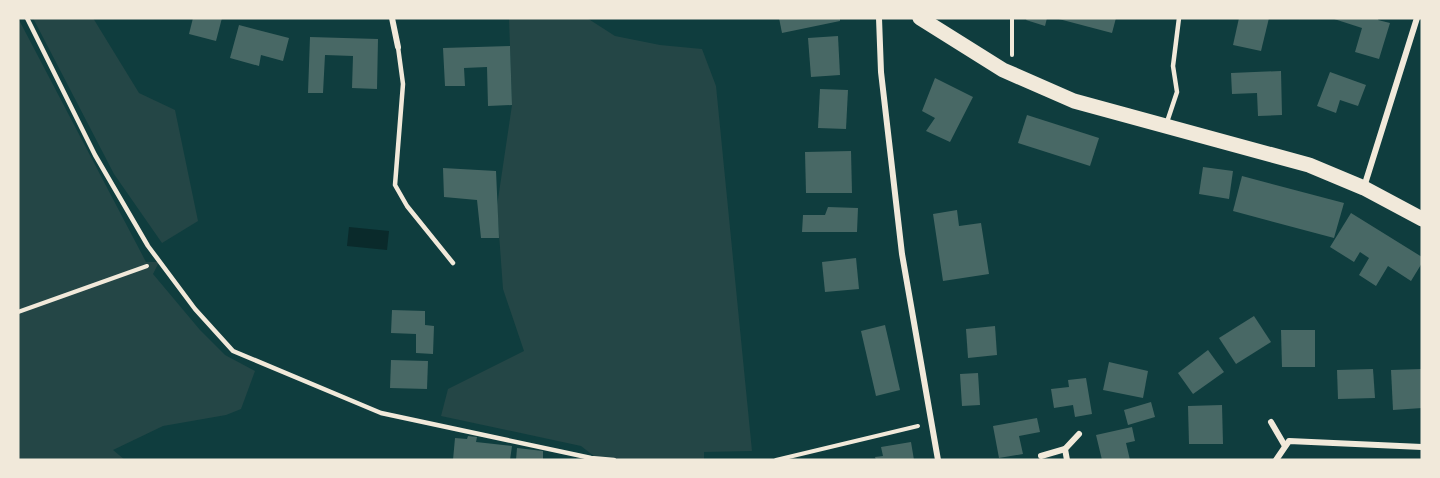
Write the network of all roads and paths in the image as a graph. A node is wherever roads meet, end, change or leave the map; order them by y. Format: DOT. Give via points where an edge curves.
graph roads {
  1 [pos="27,18"];
  2 [pos="392,18"];
  3 [pos="879,18"];
  4 [pos="920,18"];
  5 [pos="1012,18"];
  6 [pos="1179,18"];
  7 [pos="1417,18"];
  8 [pos="398,46"];
  9 [pos="1012,74"];
  10 [pos="1165,128"];
  11 [pos="1364,188"];
  12 [pos="1422,219"];
  13 [pos="159,262"];
  14 [pos="453,263"];
  15 [pos="18,312"];
  16 [pos="1271,422"];
  17 [pos="931,423"];
  18 [pos="1080,434"];
  19 [pos="1285,446"];
  20 [pos="1422,447"];
  21 [pos="1065,449"];
  22 [pos="1041,456"];
  23 [pos="614,460"];
  24 [pos="776,460"];
  25 [pos="938,460"];
  26 [pos="1067,460"];
  27 [pos="1276,460"];
  1 -- 13 [label="lane" via="95,155"];
  2 -- 8 [label="street"];
  3 -- 17 [label="street" via="881,72 902,254"];
  4 -- 9 [label="main road"];
  5 -- 9 [label="path"];
  6 -- 10 [label="lane" via="1173,66 1177,92"];
  7 -- 11 [label="street"];
  8 -- 14 [label="lane" via="403,84 395,185"];
  9 -- 10 [label="main road" via="1074,101"];
  10 -- 11 [label="main road" via="1309,165"];
  11 -- 12 [label="main road"];
  13 -- 15 [label="path"];
  13 -- 23 [label="lane" via="232,351 381,413"];
  16 -- 19 [label="street"];
  17 -- 24 [label="path"];
  17 -- 25 [label="street"];
  18 -- 21 [label="street"];
  19 -- 20 [label="street" via="1289,441"];
  19 -- 27 [label="street"];
  21 -- 22 [label="street"];
  21 -- 26 [label="street"];
}
